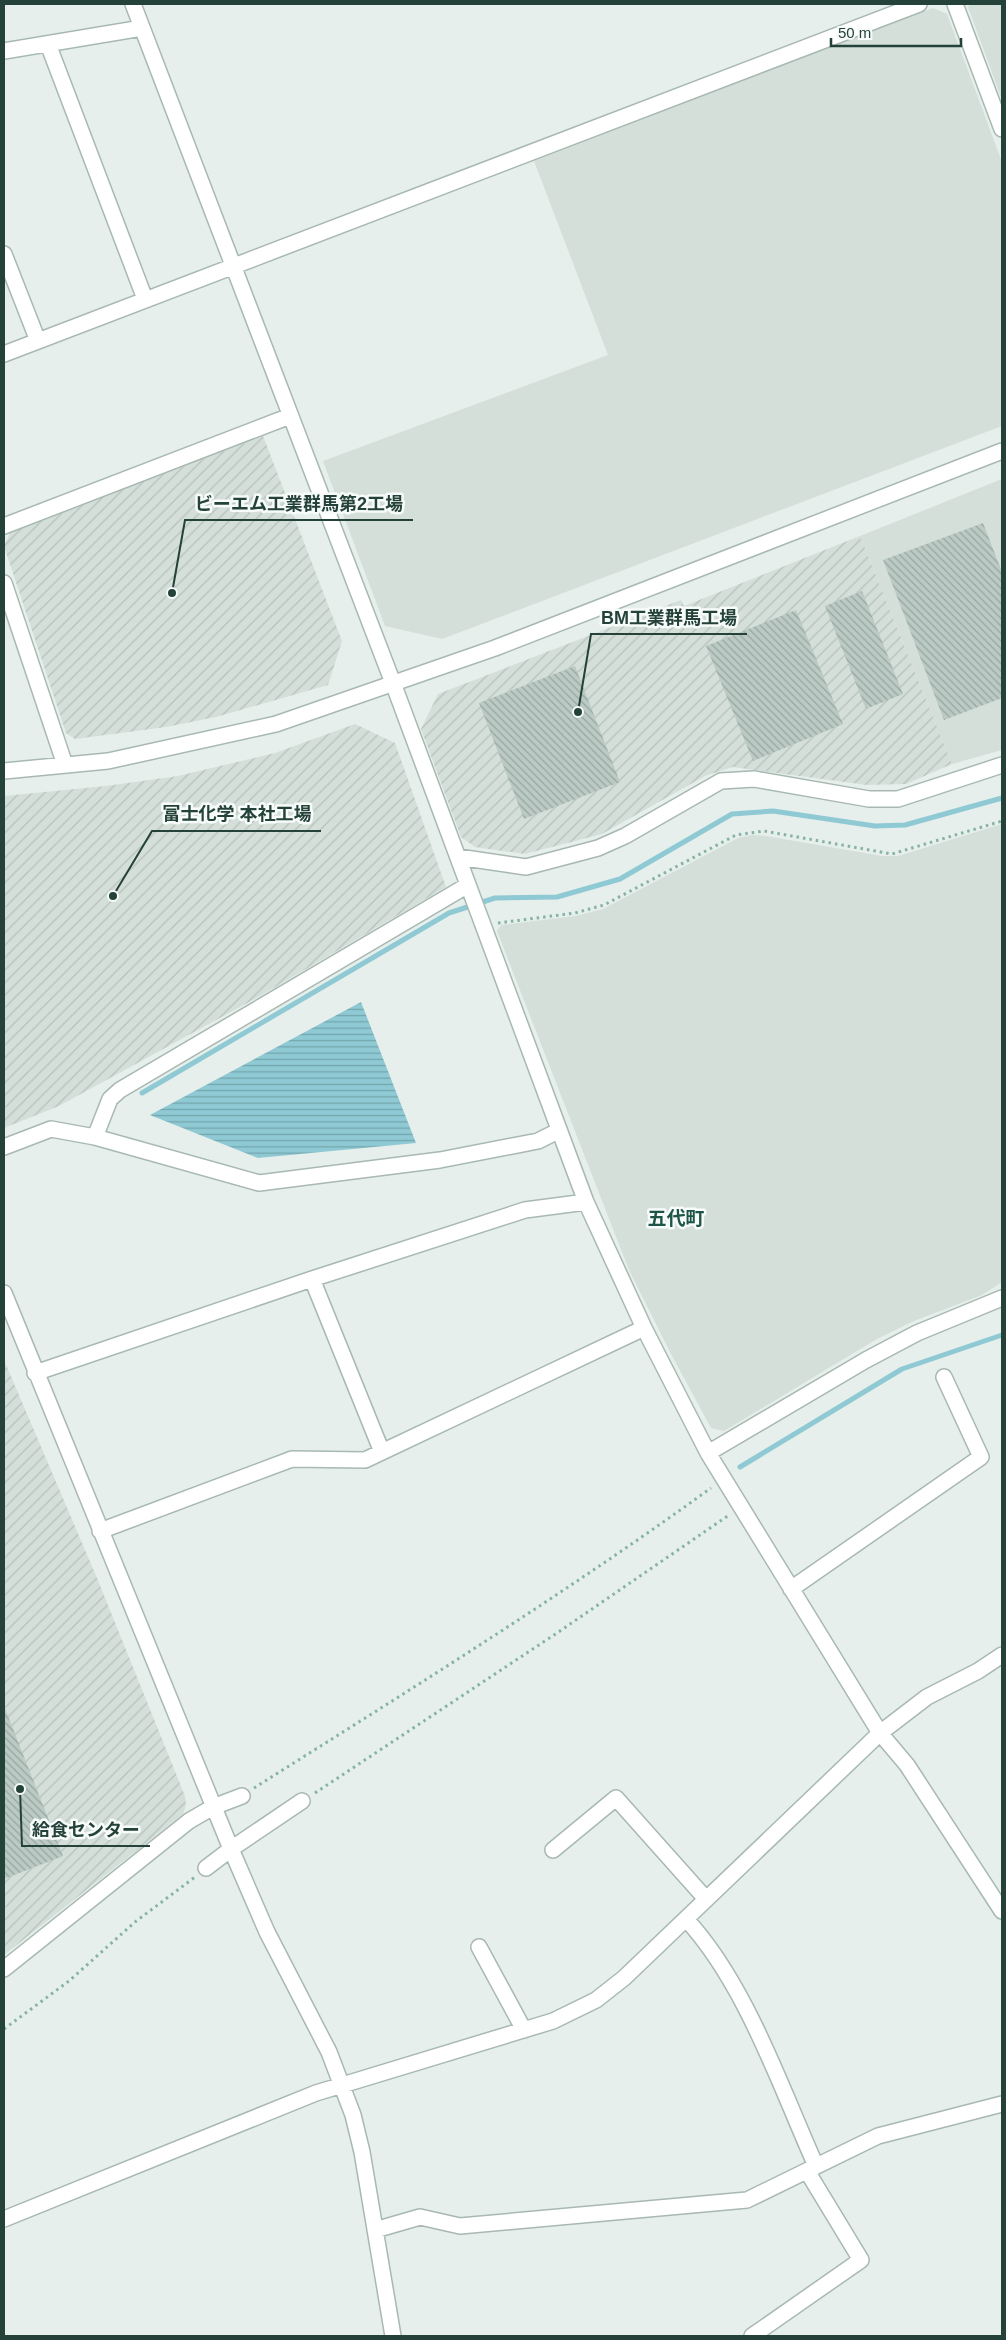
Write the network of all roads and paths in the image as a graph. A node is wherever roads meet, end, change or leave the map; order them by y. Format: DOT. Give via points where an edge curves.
graph roads {
  1 [pos="133,4"];
  2 [pos="918,4"];
  3 [pos="955,4"];
  4 [pos="142,28"];
  5 [pos="48,44"];
  6 [pos="4,51"];
  7 [pos="1002,130"];
  8 [pos="4,254"];
  9 [pos="232,265"];
  10 [pos="145,299"];
  11 [pos="38,341"];
  12 [pos="4,354"];
  13 [pos="290,416"];
  14 [pos="1002,451"];
  15 [pos="4,526"];
  16 [pos="4,582"];
  17 [pos="393,683"];
  18 [pos="65,765"];
  19 [pos="1002,765"];
  20 [pos="4,771"];
  21 [pos="1002,820"];
  22 [pos="458,857"];
  23 [pos="468,885"];
  24 [pos="483,925"];
  25 [pos="558,1131"];
  26 [pos="95,1137"];
  27 [pos="4,1147"];
  28 [pos="586,1202"];
  29 [pos="312,1279"];
  30 [pos="4,1293"];
  31 [pos="1002,1298"];
  32 [pos="644,1328"];
  33 [pos="35,1373"];
  34 [pos="944,1377"];
  35 [pos="382,1452"];
  36 [pos="708,1453"];
  37 [pos="724,1479"];
  38 [pos="740,1507"];
  39 [pos="100,1531"];
  40 [pos="791,1589"];
  41 [pos="1002,1655"];
  42 [pos="880,1733"];
  43 [pos="242,1796"];
  44 [pos="302,1801"];
  45 [pos="213,1806"];
  46 [pos="231,1849"];
  47 [pos="552,1850"];
  48 [pos="206,1868"];
  49 [pos="996,1887"];
  50 [pos="706,1899"];
  51 [pos="1002,1912"];
  52 [pos="686,1919"];
  53 [pos="479,1947"];
  54 [pos="4,1969"];
  55 [pos="4,2029"];
  56 [pos="524,2030"];
  57 [pos="342,2084"];
  58 [pos="1002,2104"];
  59 [pos="811,2169"];
  60 [pos="4,2219"];
  61 [pos="375,2230"];
  62 [pos="394,2336"];
  63 [pos="752,2336"];
  1 -- 4 [label="street"];
  2 -- 9 [label="street"];
  3 -- 7 [label="street"];
  4 -- 5 [label="street"];
  4 -- 9 [label="street"];
  5 -- 6 [label="street"];
  5 -- 10 [label="street"];
  8 -- 11 [label="street"];
  9 -- 10 [label="street"];
  9 -- 13 [label="street"];
  10 -- 11 [label="street"];
  11 -- 12 [label="street"];
  13 -- 15 [label="street"];
  13 -- 17 [label="street"];
  14 -- 17 [label="street" via="504,645"];
  16 -- 18 [label="street"];
  17 -- 18 [label="street" via="276,724 108,761"];
  17 -- 22 [label="street"];
  18 -- 20 [label="street"];
  19 -- 22 [label="street" via="898,799 869,799 754,779 720,781 598,848 526,867"];
  21 -- 24 [label="path" via="892,854 764,831 736,835 604,905 574,913"];
  22 -- 23 [label="street"];
  23 -- 24 [label="street"];
  23 -- 26 [label="street" via="120,1090 110,1099"];
  24 -- 25 [label="street"];
  25 -- 26 [label="street" via="538,1141 440,1160 259,1183"];
  25 -- 28 [label="street"];
  26 -- 27 [label="street" via="51,1130"];
  28 -- 29 [label="street" via="525,1210"];
  28 -- 32 [label="street"];
  29 -- 33 [label="street"];
  29 -- 35 [label="street"];
  30 -- 33 [label="street"];
  31 -- 36 [label="street" via="917,1333"];
  32 -- 35 [label="street"];
  32 -- 36 [label="street"];
  33 -- 39 [label="street"];
  34 -- 40 [label="street" via="981,1457"];
  35 -- 39 [label="street" via="365,1460 292,1459"];
  36 -- 37 [label="street"];
  37 -- 38 [label="street"];
  37 -- 43 [label="path" via="433,1676"];
  38 -- 40 [label="street"];
  38 -- 44 [label="path" via="557,1633"];
  39 -- 45 [label="street"];
  40 -- 42 [label="street"];
  41 -- 42 [label="street" via="978,1671 927,1696"];
  42 -- 49 [label="street"];
  42 -- 50 [label="street"];
  43 -- 45 [label="street"];
  44 -- 46 [label="street"];
  45 -- 46 [label="street"];
  45 -- 54 [label="street"];
  46 -- 48 [label="street"];
  46 -- 57 [label="street" via="267,1932 329,2052"];
  47 -- 50 [label="street" via="616,1798"];
  48 -- 55 [label="path"];
  49 -- 51 [label="street"];
  50 -- 52 [label="street"];
  52 -- 56 [label="street" via="596,2000 553,2021"];
  52 -- 59 [label="street" via="728,1975 764,2047"];
  53 -- 56 [label="street"];
  56 -- 57 [label="street"];
  57 -- 60 [label="street"];
  57 -- 61 [label="street" via="362,2152"];
  58 -- 59 [label="street" via="878,2136"];
  59 -- 61 [label="street" via="748,2200 460,2226 420,2217"];
  59 -- 63 [label="street" via="861,2260"];
  61 -- 62 [label="street"];
}
